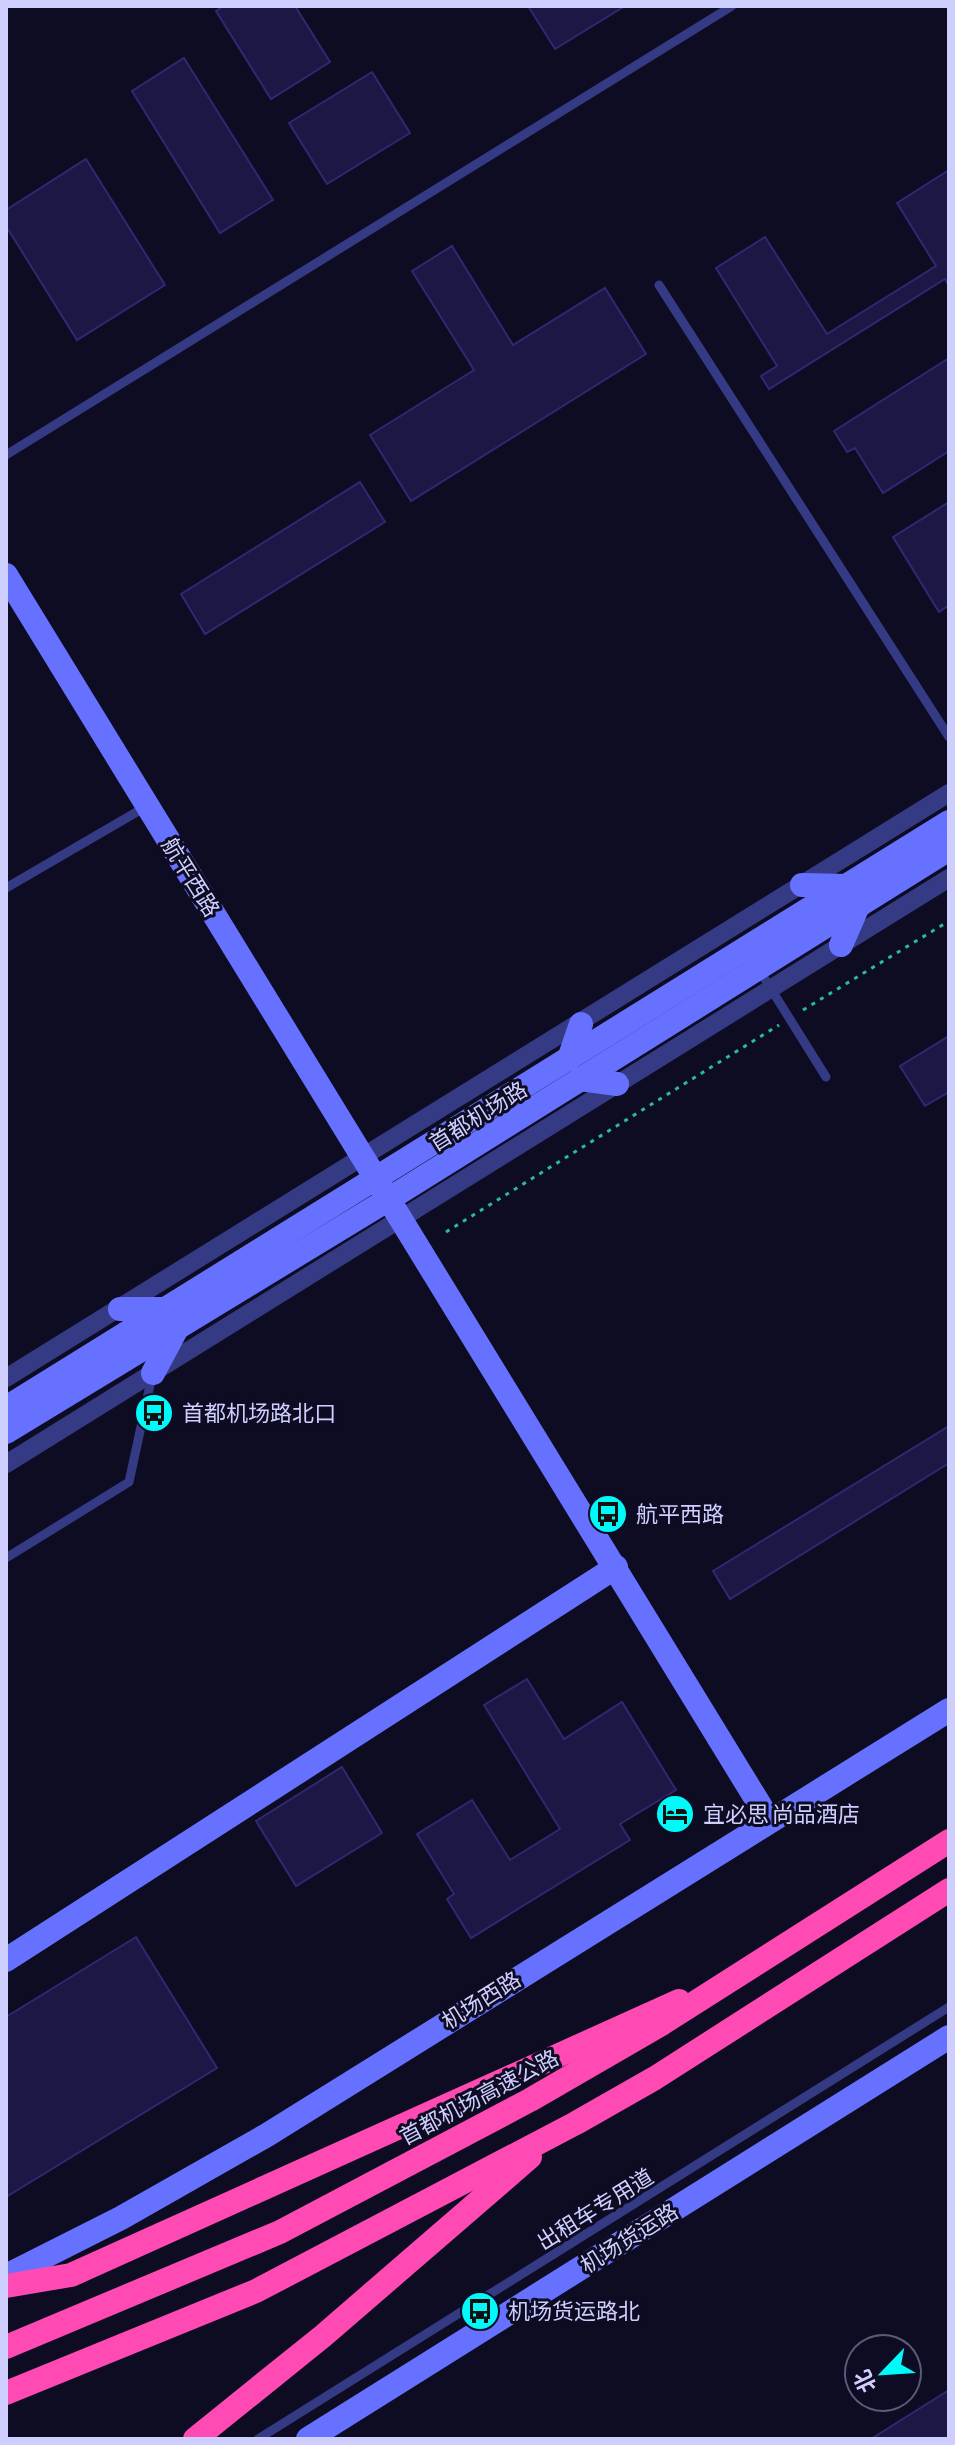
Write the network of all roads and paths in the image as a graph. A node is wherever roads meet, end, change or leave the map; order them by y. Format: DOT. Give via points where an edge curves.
graph roads {
  1 [pos="732,6"];
  2 [pos="659,285"];
  3 [pos="6,455"];
  4 [pos="6,575"];
  5 [pos="949,737"];
  6 [pos="949,793"];
  7 [pos="147,806"];
  8 [pos="949,822"];
  9 [pos="949,849"];
  10 [pos="949,878"];
  11 [pos="802,885"];
  12 [pos="6,888"];
  13 [pos="852,896"];
  14 [pos="949,921"];
  15 [pos="841,945"];
  16 [pos="758,968"];
  17 [pos="790,1019"];
  18 [pos="581,1024"];
  19 [pos="574,1069"];
  20 [pos="826,1077"];
  21 [pos="617,1084"];
  22 [pos="383,1189"];
  23 [pos="446,1232"];
  24 [pos="120,1309"];
  25 [pos="171,1319"];
  26 [pos="153,1373"];
  27 [pos="6,1378"];
  28 [pos="6,1408"];
  29 [pos="6,1432"];
  30 [pos="6,1464"];
  31 [pos="6,1558"];
  32 [pos="616,1567"];
  33 [pos="949,1710"];
  34 [pos="769,1820"];
  35 [pos="949,1841"];
  36 [pos="949,1890"];
  37 [pos="6,1960"];
  38 [pos="736,1976"];
  39 [pos="949,2007"];
  40 [pos="949,2037"];
  41 [pos="555,2134"];
  42 [pos="6,2276"];
  43 [pos="6,2286"];
  44 [pos="6,2347"];
  45 [pos="6,2393"];
  46 [pos="195,2439"];
  47 [pos="258,2439"];
  48 [pos="308,2439"];
  1 -- 3 [label="lane"];
  2 -- 5 [label="lane"];
  4 -- 7 [label="street, 航平西路"];
  6 -- 11 [label="street, 首都机场路"];
  7 -- 12 [label="lane"];
  7 -- 22 [label="street, 航平西路"];
  8 -- 13 [label="street, 首都机场路"];
  9 -- 13 [label="street, 首都机场路"];
  10 -- 15 [label="street, 首都机场路"];
  11 -- 13 [label="street"];
  11 -- 18 [label="street, 首都机场路"];
  13 -- 15 [label="street"];
  13 -- 16 [label="street, 首都机场路"];
  14 -- 17 [label="path"];
  15 -- 16 [label="street, 首都机场路"];
  16 -- 17 [label="lane"];
  16 -- 19 [label="street, 首都机场路"];
  16 -- 21 [label="street, 首都机场路"];
  17 -- 20 [label="lane"];
  17 -- 23 [label="path"];
  18 -- 19 [label="street"];
  18 -- 22 [label="street, 首都机场路"];
  19 -- 21 [label="street"];
  19 -- 22 [label="street, 首都机场路"];
  21 -- 22 [label="street, 首都机场路"];
  22 -- 24 [label="street, 首都机场路"];
  22 -- 25 [label="street, 首都机场路"];
  22 -- 26 [label="street, 首都机场路"];
  22 -- 32 [label="street, 航平西路"];
  24 -- 25 [label="street"];
  24 -- 27 [label="street, 首都机场路"];
  25 -- 26 [label="street"];
  25 -- 28 [label="street, 首都机场路"];
  25 -- 29 [label="street, 首都机场路"];
  26 -- 30 [label="street, 首都机场路"];
  26 -- 31 [label="lane" via="129,1482"];
  32 -- 34 [label="street, 航平西路"];
  32 -- 37 [label="street"];
  33 -- 34 [label="street, 机场西路"];
  34 -- 42 [label="street, 机场西路" via="267,2135"];
  35 -- 38 [label="highway, 首都机场高速公路"];
  36 -- 41 [label="highway" via="655,2078"];
  38 -- 43 [label="highway" via="71,2275"];
  38 -- 44 [label="highway, 首都机场高速公路" via="618,2051 280,2232"];
  39 -- 47 [label="lane, 出租车专用道"];
  40 -- 48 [label="street, 机场货运路"];
  41 -- 45 [label="highway" via="256,2291"];
  41 -- 46 [label="highway" via="334,2327"];
}
